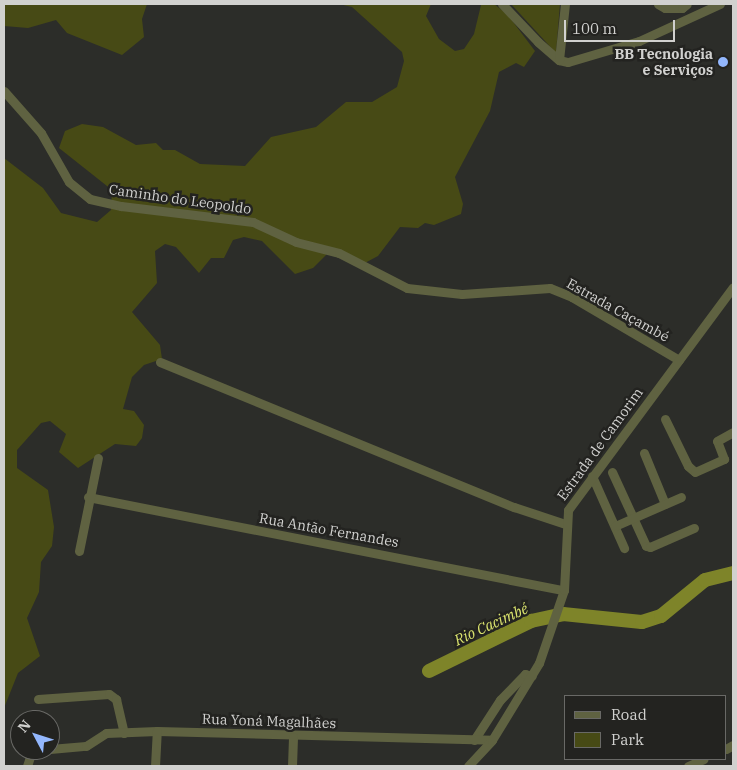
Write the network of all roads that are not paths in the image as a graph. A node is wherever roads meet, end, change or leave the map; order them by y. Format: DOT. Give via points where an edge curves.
graph roads {
  1 [pos="502,4"];
  2 [pos="565,4"];
  3 [pos="658,4"];
  4 [pos="687,4"];
  5 [pos="720,4"];
  6 [pos="560,60"];
  7 [pos="4,91"];
  8 [pos="367,268"];
  9 [pos="733,287"];
  10 [pos="679,360"];
  11 [pos="160,362"];
  12 [pos="665,419"];
  13 [pos="733,432"];
  14 [pos="644,454"];
  15 [pos="98,458"];
  16 [pos="612,472"];
  17 [pos="592,476"];
  18 [pos="682,497"];
  19 [pos="88,498"];
  20 [pos="665,504"];
  21 [pos="632,519"];
  22 [pos="565,524"];
  23 [pos="615,526"];
  24 [pos="694,528"];
  25 [pos="624,548"];
  26 [pos="79,551"];
  27 [pos="564,590"];
  28 [pos="532,676"];
  29 [pos="38,699"];
  30 [pos="157,731"];
  31 [pos="124,733"];
  32 [pos="293,737"];
  33 [pos="474,740"];
  34 [pos="492,740"];
  35 [pos="60,749"];
  36 [pos="702,760"];
  37 [pos="155,766"];
  38 [pos="292,766"];
  39 [pos="468,766"];
  40 [pos="688,766"];
  1 -- 6 [label="street"];
  2 -- 6 [label="street"];
  3 -- 4 [label="street" via="665,8 682,8"];
  5 -- 6 [label="street" via="639,41 583,58"];
  7 -- 8 [label="street, Caminho do Leopoldo" via="41,133 60,172 90,199 121,206 253,222 296,242 339,253"];
  8 -- 10 [label="street, Estrada Caçambé" via="407,288 428,292 462,294 550,288 572,297"];
  9 -- 10 [label="street, Estrada de Camorim"];
  10 -- 17 [label="street, Estrada de Camorim"];
  11 -- 22 [label="street" via="514,507"];
  12 -- 13 [label="street" via="688,466 695,472 724,459 717,441"];
  14 -- 20 [label="street"];
  15 -- 19 [label="street"];
  16 -- 21 [label="street"];
  17 -- 22 [label="street, Estrada de Camorim" via="568,510"];
  17 -- 23 [label="street"];
  18 -- 20 [label="street"];
  19 -- 26 [label="street"];
  19 -- 27 [label="street, Rua Antão Fernandes"];
  20 -- 21 [label="street"];
  21 -- 23 [label="street"];
  21 -- 24 [label="street" via="642,542 650,547"];
  22 -- 27 [label="street, Estrada de Camorim" via="568,562"];
  23 -- 25 [label="street"];
  27 -- 28 [label="street, Estrada de Camorim"];
  28 -- 33 [label="street" via="525,674 500,700"];
  28 -- 34 [label="street, Estrada de Camorim"];
  29 -- 31 [label="street" via="109,694 116,699"];
  30 -- 31 [label="street, Rua Yoná Magalhães"];
  30 -- 32 [label="street, Rua Yoná Magalhães"];
  30 -- 37 [label="street"];
  31 -- 35 [label="street, Rua Yoná Magalhães" via="106,733 86,746"];
  32 -- 33 [label="street, Rua Yoná Magalhães"];
  32 -- 38 [label="street"];
  33 -- 34 [label="street, Rua Yoná Magalhães"];
  34 -- 39 [label="street, Estrada de Camorim"];
  36 -- 40 [label="street"];
}
